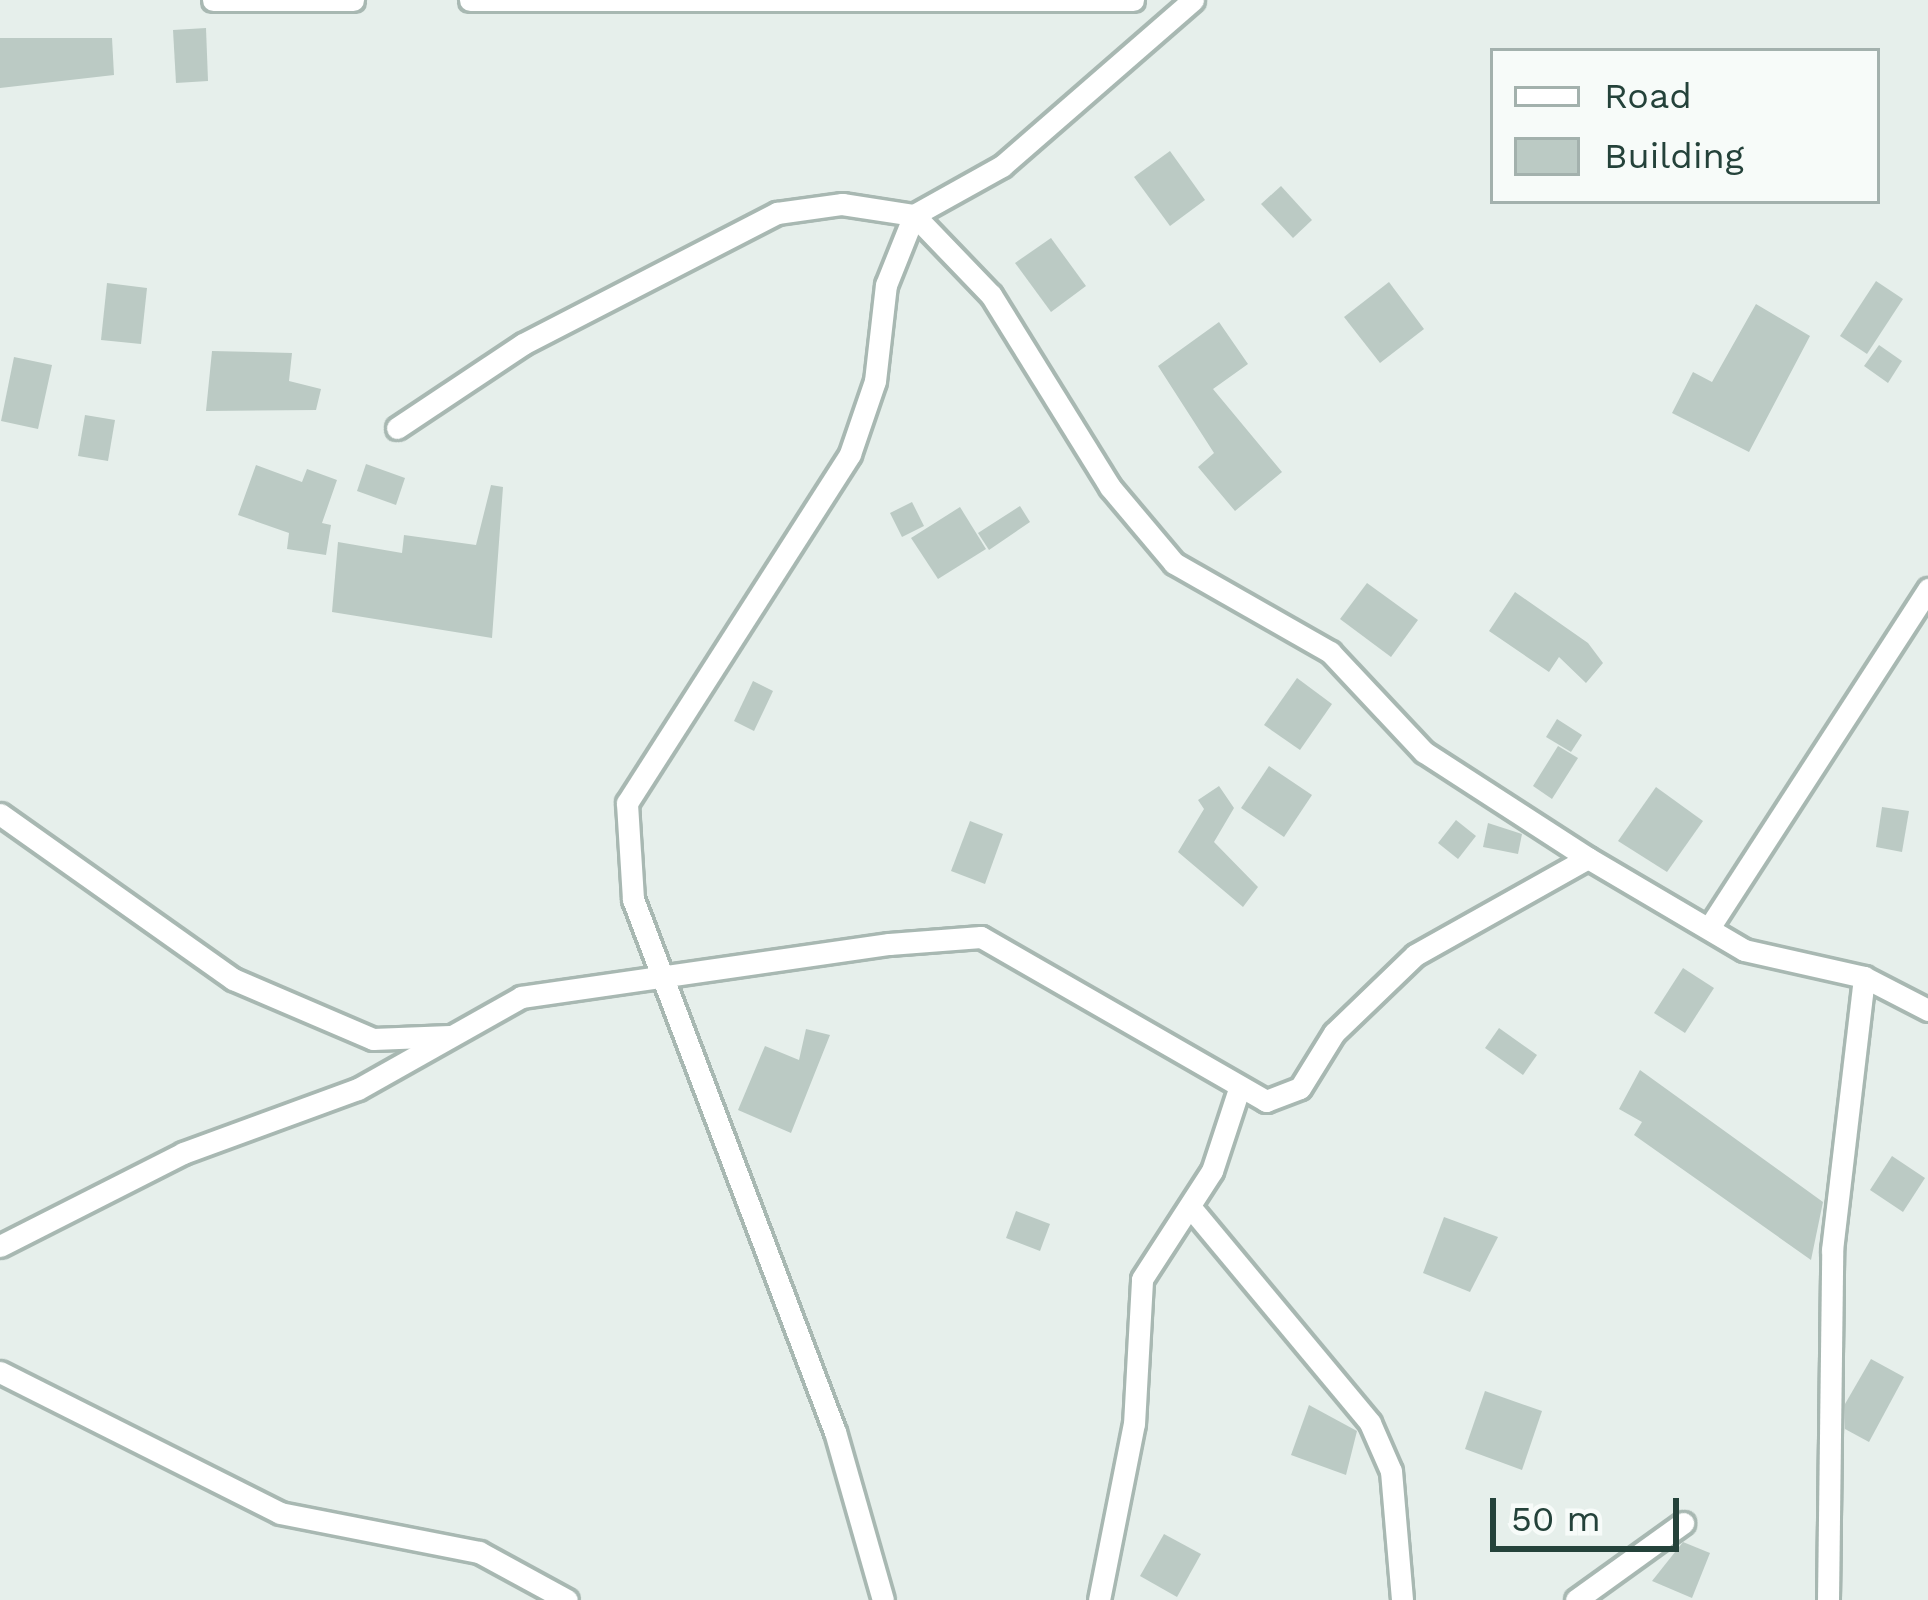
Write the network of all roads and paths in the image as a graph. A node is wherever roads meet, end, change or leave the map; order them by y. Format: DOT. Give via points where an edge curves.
graph roads {
  1 [pos="213,0"];
  2 [pos="353,0"];
  3 [pos="470,0"];
  4 [pos="1133,0"];
  5 [pos="1193,0"];
  6 [pos="828,2"];
  7 [pos="914,215"];
  8 [pos="397,428"];
  9 [pos="1928,590"];
  10 [pos="1910,618"];
  11 [pos="1928,637"];
  12 [pos="0,814"];
  13 [pos="1588,858"];
  14 [pos="1709,928"];
  15 [pos="659,976"];
  16 [pos="1864,977"];
  17 [pos="1928,1010"];
  18 [pos="453,1035"];
  19 [pos="1240,1086"];
  20 [pos="1192,1210"];
  21 [pos="0,1246"];
  22 [pos="0,1372"];
  23 [pos="1684,1523"];
  24 [pos="567,1600"];
  25 [pos="883,1600"];
  26 [pos="1099,1600"];
  27 [pos="1402,1600"];
  28 [pos="1576,1600"];
  29 [pos="1828,1600"];
  1 -- 2 [label="street"];
  3 -- 6 [label="street"];
  4 -- 6 [label="street"];
  5 -- 7 [label="street" via="1002,166"];
  7 -- 8 [label="street" via="842,204 777,213 523,344"];
  7 -- 13 [label="street" via="991,295 1110,487 1174,563 1330,652 1424,752"];
  7 -- 15 [label="street" via="886,285 875,381 850,454 627,803 622,841"];
  9 -- 10 [label="street"];
  10 -- 11 [label="street"];
  10 -- 14 [label="street"];
  12 -- 18 [label="street" via="232,979 373,1039"];
  13 -- 14 [label="street"];
  13 -- 19 [label="street" via="1415,955 1334,1033 1300,1088 1266,1101"];
  14 -- 16 [label="street" via="1744,950"];
  15 -- 18 [label="street" via="521,998"];
  15 -- 19 [label="street" via="981,938"];
  15 -- 25 [label="street" via="835,1432"];
  16 -- 17 [label="street"];
  16 -- 29 [label="street" via="1832,1250"];
  18 -- 21 [label="street" via="358,1089 183,1153"];
  19 -- 20 [label="street"];
  20 -- 26 [label="street" via="1142,1280 1134,1424"];
  20 -- 27 [label="street" via="1370,1424 1390,1471"];
  22 -- 24 [label="street" via="280,1513 479,1552"];
  23 -- 28 [label="street"];
}
